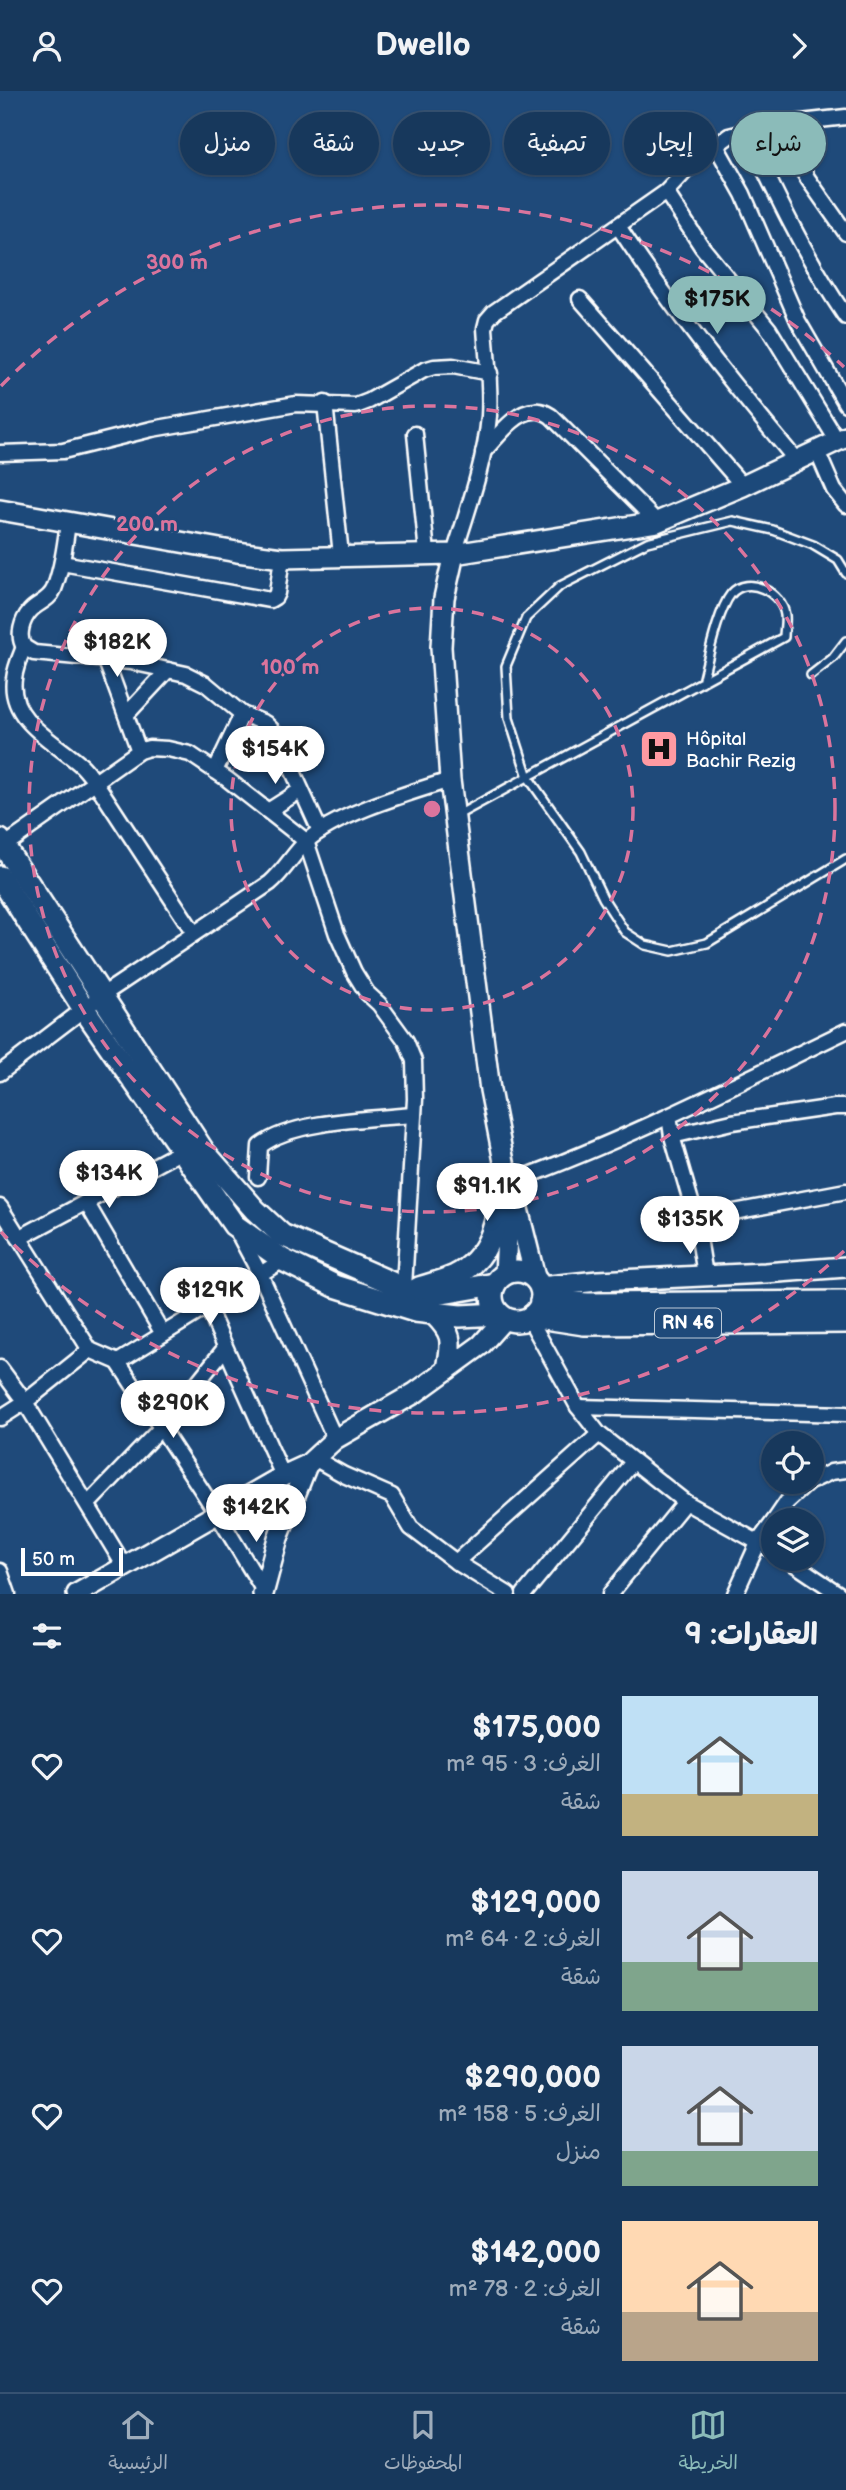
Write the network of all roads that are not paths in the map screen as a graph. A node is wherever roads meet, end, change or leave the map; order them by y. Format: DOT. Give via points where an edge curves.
graph roads {
  1 [pos="846,117"];
  2 [pos="826,119"];
  3 [pos="717,148"];
  4 [pos="683,175"];
  5 [pos="767,175"];
  6 [pos="805,175"];
  7 [pos="666,192"];
  8 [pos="618,226"];
  9 [pos="846,233"];
  10 [pos="580,299"];
  11 [pos="846,317"];
  12 [pos="490,373"];
  13 [pos="325,403"];
  14 [pos="846,404"];
  15 [pos="415,434"];
  16 [pos="842,439"];
  17 [pos="817,451"];
  18 [pos="483,452"];
  19 [pos="0,453"];
  20 [pos="796,460"];
  21 [pos="743,486"];
  22 [pos="846,505"];
  23 [pos="0,510"];
  24 [pos="657,521"];
  25 [pos="68,523"];
  26 [pos="427,553"];
  27 [pos="454,554"];
  28 [pos="341,555"];
  29 [pos="282,558"];
  30 [pos="62,563"];
  31 [pos="846,573"];
  32 [pos="846,642"];
  33 [pos="24,647"];
  34 [pos="106,661"];
  35 [pos="168,670"];
  36 [pos="811,675"];
  37 [pos="702,681"];
  38 [pos="242,714"];
  39 [pos="126,715"];
  40 [pos="139,751"];
  41 [pos="215,771"];
  42 [pos="528,777"];
  43 [pos="450,779"];
  44 [pos="96,783"];
  45 [pos="301,790"];
  46 [pos="268,811"];
  47 [pos="455,816"];
  48 [pos="320,831"];
  49 [pos="306,841"];
  50 [pos="2,843"];
  51 [pos="846,859"];
  52 [pos="0,877"];
  53 [pos="194,933"];
  54 [pos="92,1003"];
  55 [pos="846,1031"];
  56 [pos="0,1073"];
  57 [pos="846,1107"];
  58 [pos="414,1115"];
  59 [pos="669,1116"];
  60 [pos="672,1136"];
  61 [pos="182,1151"];
  62 [pos="258,1177"];
  63 [pos="508,1177"];
  64 [pos="846,1191"];
  65 [pos="86,1202"];
  66 [pos="0,1207"];
  67 [pos="696,1219"];
  68 [pos="234,1225"];
  69 [pos="19,1238"];
  70 [pos="283,1260"];
  71 [pos="846,1267"];
  72 [pos="260,1274"];
  73 [pos="705,1275"];
  74 [pos="500,1279"];
  75 [pos="407,1289"];
  76 [pos="536,1301"];
  77 [pos="846,1302"];
  78 [pos="208,1308"];
  79 [pos="434,1315"];
  80 [pos="502,1316"];
  81 [pos="846,1322"];
  82 [pos="163,1335"];
  83 [pos="225,1348"];
  84 [pos="90,1350"];
  85 [pos="118,1362"];
  86 [pos="0,1368"];
  87 [pos="447,1370"];
  88 [pos="25,1402"];
  89 [pos="578,1407"];
  90 [pos="846,1414"];
  91 [pos="0,1418"];
  92 [pos="161,1428"];
  93 [pos="599,1434"];
  94 [pos="335,1439"];
  95 [pos="310,1461"];
  96 [pos="633,1462"];
  97 [pos="846,1471"];
  98 [pos="283,1476"];
  99 [pos="824,1476"];
  100 [pos="797,1494"];
  101 [pos="685,1502"];
  102 [pos="88,1504"];
  103 [pos="784,1508"];
  104 [pos="218,1515"];
  105 [pos="761,1538"];
  106 [pos="759,1541"];
  107 [pos="456,1562"];
  108 [pos="125,1567"];
  109 [pos="0,1571"];
  110 [pos="804,1571"];
  111 [pos="263,1593"];
  112 [pos="8,1594"];
  113 [pos="77,1594"];
  114 [pos="508,1594"];
  115 [pos="524,1594"];
  116 [pos="610,1594"];
  117 [pos="735,1594"];
  118 [pos="839,1594"];
  1 -- 2 [label="street"];
  3 -- 14 [label="street" via="743,194 798,321"];
  4 -- 7 [label="street"];
  5 -- 11 [label="street" via="793,229"];
  6 -- 9 [label="street"];
  7 -- 8 [label="street"];
  7 -- 16 [label="street" via="702,247 769,329"];
  8 -- 12 [label="street" via="532,283 487,320"];
  8 -- 20 [label="street" via="713,360"];
  10 -- 21 [label="street"];
  12 -- 13 [label="street" via="434,367 362,404"];
  12 -- 18 [label="street"];
  13 -- 19 [label="street" via="152,429 63,451"];
  13 -- 28 [label="street"];
  15 -- 26 [label="street"];
  16 -- 17 [label="main road"];
  17 -- 20 [label="main road"];
  17 -- 22 [label="street"];
  18 -- 24 [label="street" via="516,419 540,411 551,416"];
  18 -- 27 [label="street"];
  20 -- 21 [label="main road"];
  21 -- 24 [label="main road"];
  23 -- 25 [label="main road"];
  24 -- 27 [label="main road"];
  25 -- 29 [label="main road"];
  25 -- 30 [label="street"];
  26 -- 27 [label="main road"];
  26 -- 28 [label="main road"];
  27 -- 43 [label="main road" via="444,598 441,647"];
  28 -- 29 [label="main road"];
  29 -- 30 [label="street" via="277,593 270,600"];
  30 -- 33 [label="street" via="51,596 29,611 24,621 20,634"];
  31 -- 42 [label="lane" via="838,560 813,545 733,521 647,542 559,586 526,618 506,666 509,718"];
  32 -- 36 [label="lane"];
  33 -- 34 [label="street" via="34,653"];
  33 -- 44 [label="street" via="13,681 18,703 32,726"];
  34 -- 35 [label="street"];
  34 -- 39 [label="street"];
  35 -- 38 [label="street" via="206,684"];
  35 -- 39 [label="street"];
  37 -- 37 [label="lane" via="784,637 785,615 779,601 764,588 746,586 733,591 724,604"];
  37 -- 42 [label="lane"];
  38 -- 41 [label="street"];
  38 -- 45 [label="street" via="265,723 276,734"];
  39 -- 40 [label="street"];
  40 -- 41 [label="street" via="168,749 190,754"];
  40 -- 44 [label="street"];
  41 -- 46 [label="street"];
  42 -- 47 [label="lane"];
  42 -- 51 [label="lane" via="581,852 625,932 645,945 672,951 707,943"];
  43 -- 47 [label="main road"];
  43 -- 48 [label="street"];
  44 -- 50 [label="street"];
  44 -- 53 [label="street"];
  45 -- 46 [label="street"];
  45 -- 48 [label="street"];
  46 -- 49 [label="street"];
  47 -- 63 [label="main road" via="490,1090"];
  48 -- 49 [label="street"];
  49 -- 53 [label="street" via="271,883"];
  49 -- 58 [label="street" via="354,971 406,1041 414,1062"];
  50 -- 54 [label="main road"];
  52 -- 54 [label="main road"];
  53 -- 54 [label="street"];
  54 -- 56 [label="street"];
  54 -- 61 [label="main road"];
  54 -- 75 [label="main road" via="204,1152 282,1235"];
  55 -- 59 [label="street"];
  57 -- 60 [label="street" via="732,1122"];
  58 -- 62 [label="street" via="319,1125 270,1139 260,1146"];
  58 -- 75 [label="street"];
  59 -- 60 [label="street"];
  59 -- 63 [label="street" via="577,1157"];
  60 -- 67 [label="street"];
  61 -- 65 [label="street"];
  61 -- 68 [label="main road"];
  63 -- 74 [label="main road" via="507,1235"];
  63 -- 75 [label="main road" via="494,1233 483,1254 457,1275"];
  63 -- 76 [label="main road"];
  64 -- 67 [label="street"];
  65 -- 69 [label="street"];
  65 -- 82 [label="street"];
  66 -- 69 [label="street"];
  67 -- 73 [label="street"];
  68 -- 70 [label="main road"];
  68 -- 72 [label="street"];
  69 -- 84 [label="street"];
  70 -- 72 [label="street"];
  70 -- 79 [label="main road" via="335,1286"];
  71 -- 73 [label="main road"];
  72 -- 78 [label="street"];
  72 -- 94 [label="street"];
  73 -- 76 [label="main road" via="598,1281"];
  74 -- 75 [label="main road" via="437,1294"];
  74 -- 76 [label="main road" via="518,1272 531,1276"];
  74 -- 80 [label="main road" via="492,1300"];
  76 -- 77 [label="main road, RN 46"];
  76 -- 80 [label="main road" via="517,1321"];
  76 -- 81 [label="main road, RN 46" via="584,1324"];
  76 -- 89 [label="street"];
  78 -- 82 [label="street"];
  78 -- 83 [label="street"];
  79 -- 80 [label="main road"];
  79 -- 87 [label="main road" via="447,1328"];
  80 -- 87 [label="main road" via="481,1345"];
  82 -- 85 [label="street"];
  83 -- 92 [label="street"];
  83 -- 98 [label="street"];
  84 -- 85 [label="street"];
  84 -- 88 [label="street"];
  85 -- 92 [label="street"];
  86 -- 88 [label="street"];
  87 -- 94 [label="main road"];
  88 -- 91 [label="street"];
  88 -- 102 [label="street"];
  89 -- 90 [label="street"];
  89 -- 93 [label="street"];
  92 -- 102 [label="street"];
  92 -- 104 [label="street"];
  93 -- 96 [label="street"];
  93 -- 107 [label="street"];
  94 -- 95 [label="main road"];
  95 -- 98 [label="main road"];
  95 -- 107 [label="street" via="393,1496 411,1528"];
  95 -- 111 [label="main road" via="278,1538"];
  96 -- 101 [label="street"];
  96 -- 115 [label="street"];
  97 -- 99 [label="street"];
  98 -- 104 [label="main road"];
  100 -- 103 [label="street"];
  101 -- 106 [label="street"];
  101 -- 116 [label="street"];
  102 -- 108 [label="street"];
  104 -- 108 [label="main road"];
  104 -- 111 [label="street"];
  105 -- 106 [label="street"];
  106 -- 117 [label="street"];
  107 -- 114 [label="street"];
  108 -- 113 [label="main road"];
  109 -- 112 [label="street"];
  110 -- 118 [label="street"];
}
